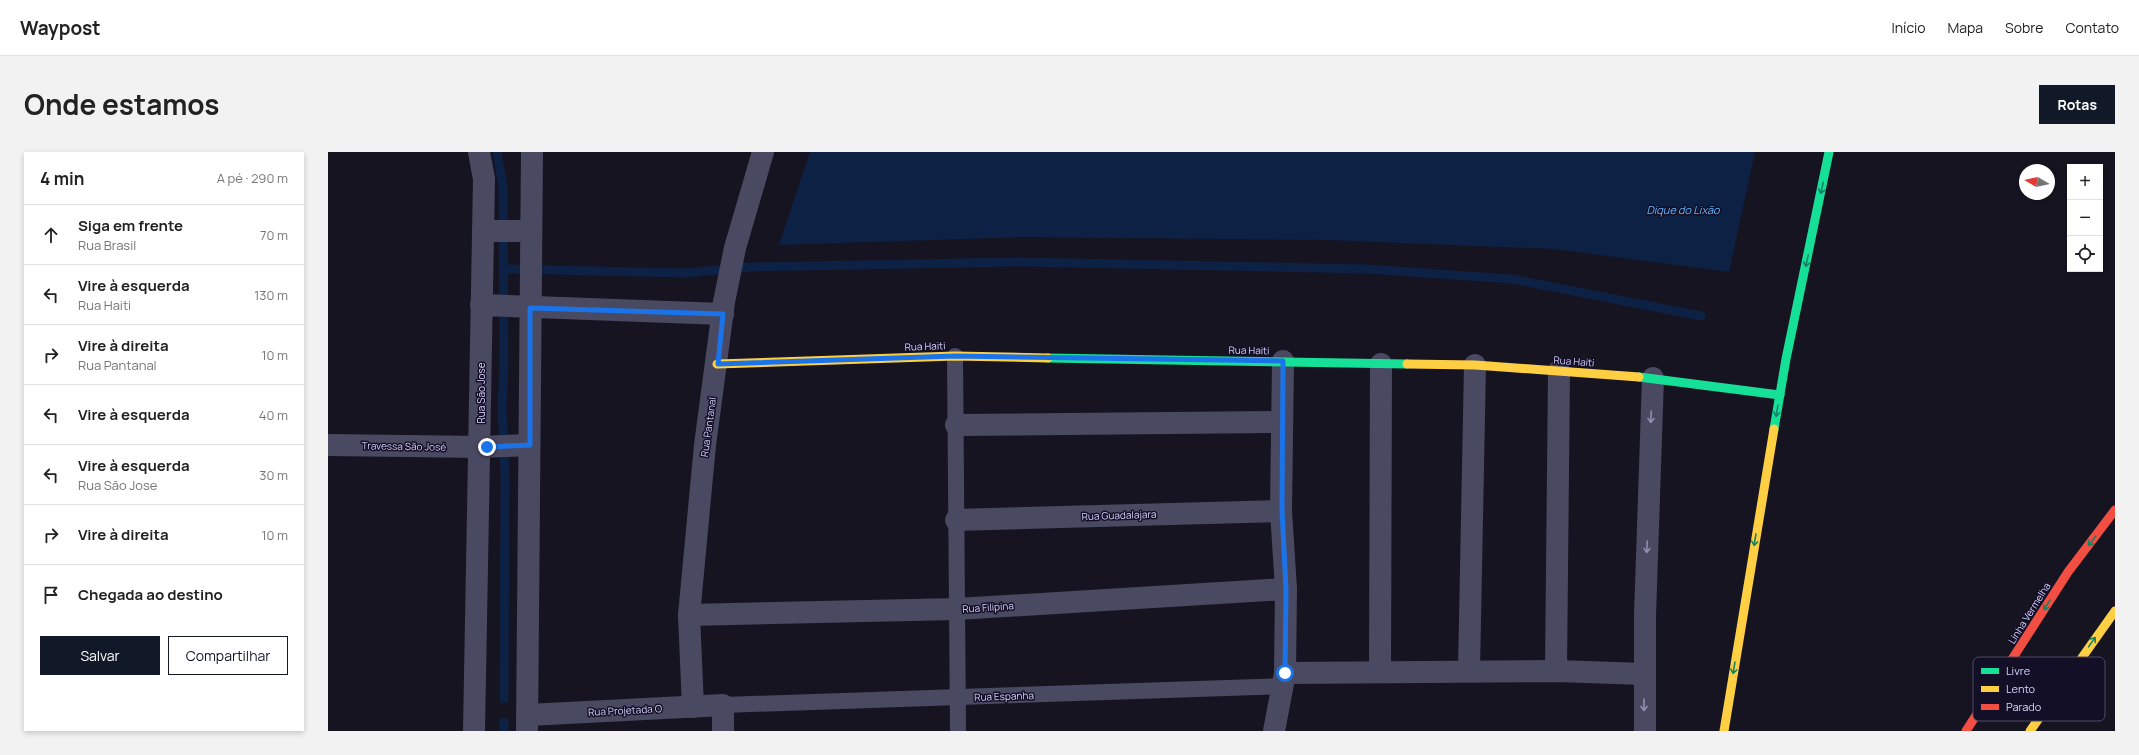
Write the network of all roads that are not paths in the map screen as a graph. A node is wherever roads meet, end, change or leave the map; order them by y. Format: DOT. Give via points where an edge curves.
graph roads {
  1 [pos="479,152"];
  2 [pos="532,152"];
  3 [pos="763,152"];
  4 [pos="1829,152"];
  5 [pos="510,234"];
  6 [pos="525,303"];
  7 [pos="486,305"];
  8 [pos="724,308"];
  9 [pos="955,356"];
  10 [pos="1283,361"];
  11 [pos="718,364"];
  12 [pos="1381,364"];
  13 [pos="1475,365"];
  14 [pos="1560,371"];
  15 [pos="1652,378"];
  16 [pos="1780,395"];
  17 [pos="1281,422"];
  18 [pos="956,425"];
  19 [pos="328,445"];
  20 [pos="527,445"];
  21 [pos="484,447"];
  22 [pos="1282,510"];
  23 [pos="2115,510"];
  24 [pos="956,520"];
  25 [pos="1286,589"];
  26 [pos="957,609"];
  27 [pos="2115,610"];
  28 [pos="690,615"];
  29 [pos="2013,657"];
  30 [pos="2082,657"];
  31 [pos="1469,671"];
  32 [pos="1556,671"];
  33 [pos="1380,672"];
  34 [pos="1644,674"];
  35 [pos="1285,680"];
  36 [pos="958,698"];
  37 [pos="723,706"];
  38 [pos="693,707"];
  39 [pos="1973,720"];
  40 [pos="2037,721"];
  41 [pos="528,723"];
  42 [pos="474,731"];
  43 [pos="723,731"];
  44 [pos="958,731"];
  45 [pos="1274,731"];
  46 [pos="1645,731"];
  47 [pos="1724,731"];
  48 [pos="1966,731"];
  49 [pos="2030,731"];
  1 -- 5 [label="street, Rua Sāo Jose" via="484,179"];
  2 -- 5 [label="street, Rua Sāo Jose"];
  3 -- 8 [label="street, Rua Pantanal" via="735,248"];
  4 -- 16 [label="main road, one-way"];
  5 -- 6 [label="street, Rua Sāo Jose"];
  5 -- 7 [label="street, Rua Sāo Jose"];
  6 -- 7 [label="street"];
  6 -- 8 [label="street"];
  6 -- 20 [label="street, Rua Sāo Jose"];
  7 -- 21 [label="street, Rua Sāo Jose"];
  8 -- 11 [label="street, Rua Pantanal"];
  9 -- 10 [label="main road, Rua Haiti"];
  9 -- 11 [label="main road, Rua Haiti"];
  9 -- 18 [label="lane"];
  10 -- 12 [label="main road, Rua Haiti"];
  10 -- 17 [label="street"];
  11 -- 28 [label="street, Rua Pantanal" via="705,445"];
  12 -- 13 [label="main road, Rua Haiti"];
  12 -- 33 [label="street"];
  13 -- 14 [label="main road, Rua Haiti"];
  13 -- 31 [label="street"];
  14 -- 15 [label="main road, Rua Haiti"];
  14 -- 32 [label="street"];
  15 -- 16 [label="main road, Rua Haiti"];
  15 -- 34 [label="street, one-way"];
  16 -- 47 [label="main road, one-way"];
  17 -- 18 [label="street"];
  17 -- 22 [label="street"];
  18 -- 24 [label="lane"];
  19 -- 21 [label="street, Travessa São José"];
  20 -- 21 [label="street, Travessa São José"];
  20 -- 41 [label="street, Rua Sāo Jose"];
  21 -- 42 [label="street, Rua Sāo Jose"];
  22 -- 24 [label="street, Rua Guadalajara"];
  22 -- 25 [label="street"];
  23 -- 29 [label="main road, Linha Vermelha, one-way" via="2068,572"];
  24 -- 26 [label="lane"];
  25 -- 26 [label="street, Rua Filipina"];
  25 -- 35 [label="street"];
  26 -- 28 [label="street, Rua Filipina"];
  26 -- 36 [label="lane"];
  30 -- 27 [label="main road, one-way"];
  28 -- 38 [label="street, Rua Pantanal"];
  31 -- 32 [label="street"];
  31 -- 33 [label="street"];
  32 -- 34 [label="street"];
  33 -- 35 [label="street"];
  34 -- 46 [label="street, one-way"];
  35 -- 36 [label="lane, Rua Espanha"];
  35 -- 45 [label="street"];
  36 -- 37 [label="lane, Rua Espanha"];
  36 -- 44 [label="lane"];
  37 -- 38 [label="street, Rua Projetada O"];
  37 -- 43 [label="street"];
  38 -- 41 [label="street, Rua Projetada O"];
  39 -- 48 [label="main road, Linha Vermelha, one-way"];
  49 -- 40 [label="main road, one-way"];
}
